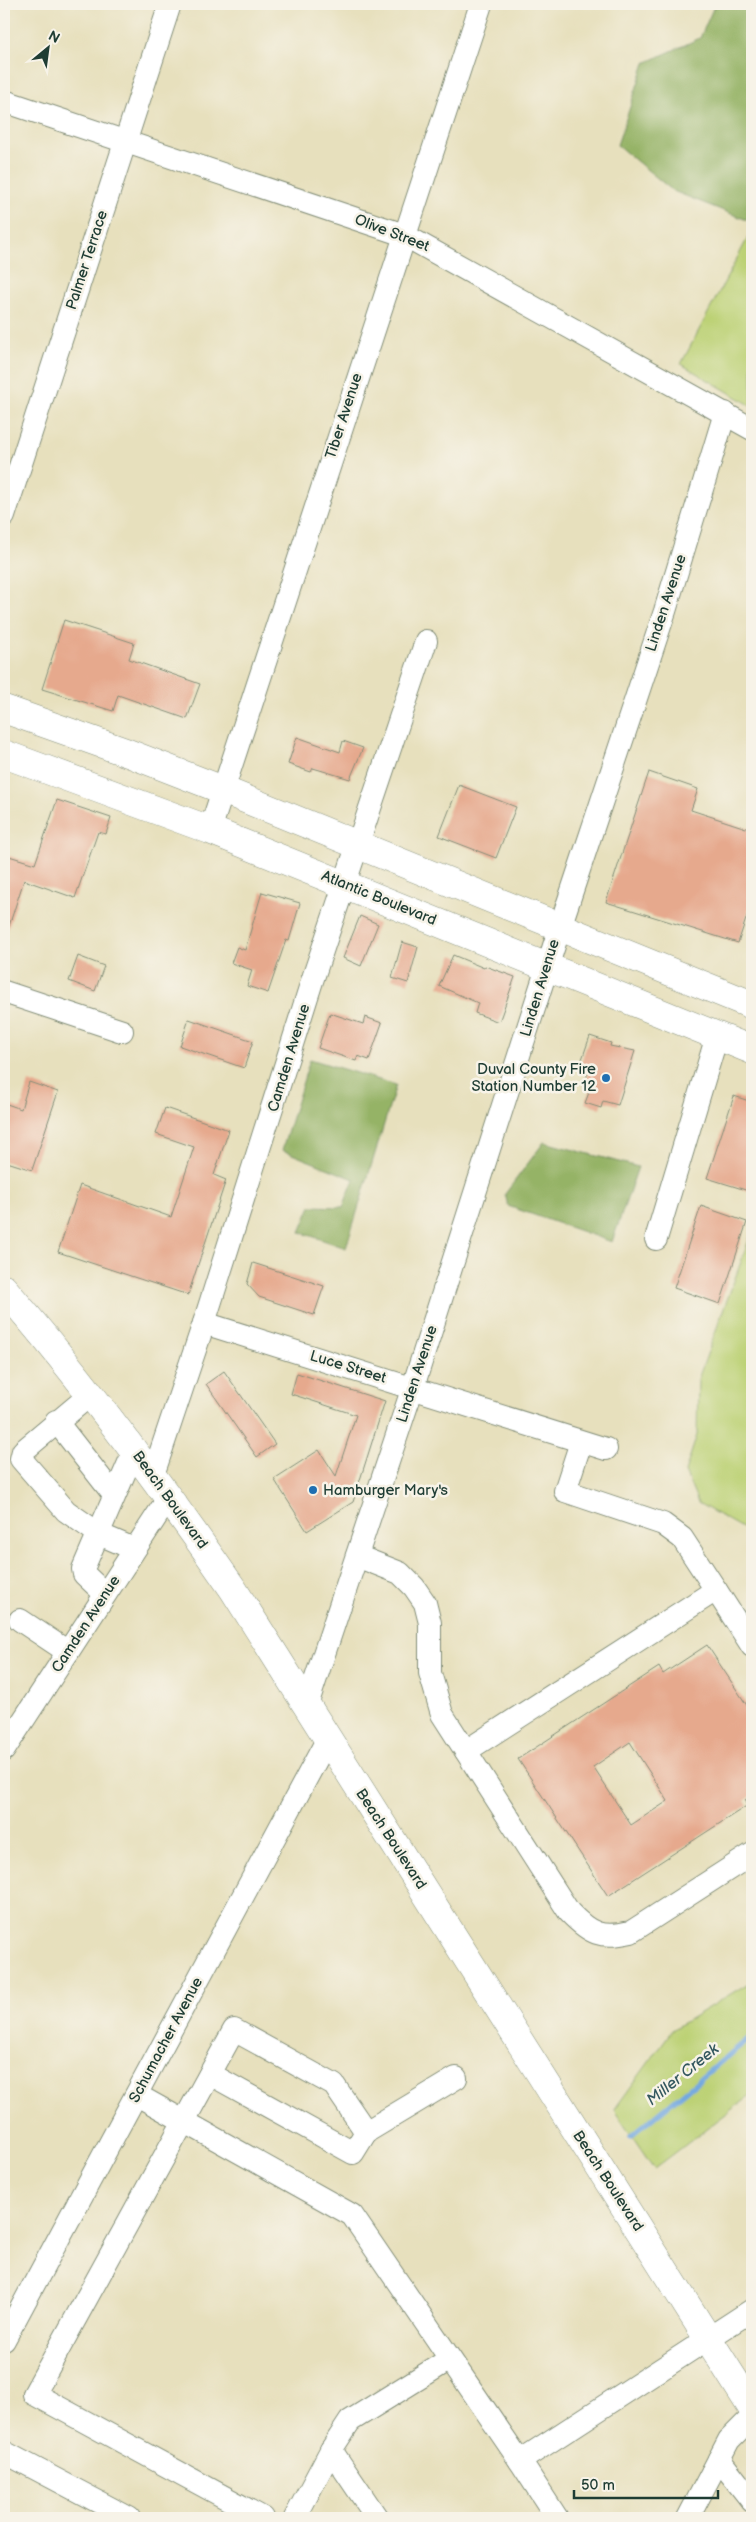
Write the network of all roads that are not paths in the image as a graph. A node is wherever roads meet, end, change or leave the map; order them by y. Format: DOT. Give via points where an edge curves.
graph roads {
  1 [pos="170,4"];
  2 [pos="481,4"];
  3 [pos="4,101"];
  4 [pos="125,142"];
  5 [pos="404,235"];
  6 [pos="725,413"];
  7 [pos="752,429"];
  8 [pos="4,516"];
  9 [pos="426,641"];
  10 [pos="4,709"];
  11 [pos="4,754"];
  12 [pos="223,790"];
  13 [pos="210,830"];
  14 [pos="358,845"];
  15 [pos="345,885"];
  16 [pos="560,927"];
  17 [pos="548,966"];
  18 [pos="4,992"];
  19 [pos="752,1005"];
  20 [pos="122,1031"];
  21 [pos="717,1036"];
  22 [pos="751,1047"];
  23 [pos="656,1238"];
  24 [pos="4,1289"];
  25 [pos="204,1323"];
  26 [pos="413,1388"];
  27 [pos="91,1394"];
  28 [pos="56,1421"];
  29 [pos="581,1442"];
  30 [pos="606,1449"];
  31 [pos="134,1451"];
  32 [pos="153,1475"];
  33 [pos="114,1496"];
  34 [pos="169,1497"];
  35 [pos="99,1534"];
  36 [pos="134,1549"];
  37 [pos="357,1556"];
  38 [pos="716,1590"];
  39 [pos="105,1594"];
  40 [pos="20,1620"];
  41 [pos="752,1646"];
  42 [pos="68,1652"];
  43 [pos="307,1705"];
  44 [pos="327,1740"];
  45 [pos="4,1750"];
  46 [pos="466,1751"];
  47 [pos="752,1854"];
  48 [pos="210,2074"];
  49 [pos="456,2078"];
  50 [pos="137,2095"];
  51 [pos="184,2121"];
  52 [pos="366,2132"];
  53 [pos="752,2310"];
  54 [pos="709,2338"];
  55 [pos="4,2340"];
  56 [pos="450,2359"];
  57 [pos="752,2408"];
  58 [pos="752,2417"];
  59 [pos="331,2450"];
  60 [pos="4,2452"];
  61 [pos="719,2459"];
  62 [pos="520,2461"];
  63 [pos="752,2501"];
  64 [pos="129,2518"];
  65 [pos="264,2518"];
  66 [pos="294,2518"];
  67 [pos="377,2518"];
  68 [pos="557,2518"];
  69 [pos="688,2518"];
  1 -- 4 [label="street, Palmer Terrace"];
  2 -- 5 [label="street, Tiber Avenue"];
  3 -- 4 [label="street, Olive Street"];
  4 -- 5 [label="street, Olive Street"];
  4 -- 8 [label="street, Palmer Terrace"];
  5 -- 6 [label="street, Olive Street"];
  5 -- 12 [label="street, Tiber Avenue"];
  6 -- 7 [label="street, Olive Street"];
  6 -- 16 [label="street, Linden Avenue"];
  9 -- 14 [label="street, Camden Avenue"];
  10 -- 12 [label="main road"];
  11 -- 13 [label="main road, Atlantic Boulevard"];
  12 -- 13 [label="street, Tiber Avenue"];
  12 -- 14 [label="main road"];
  13 -- 15 [label="main road, Atlantic Boulevard"];
  14 -- 15 [label="street, Camden Avenue"];
  14 -- 16 [label="main road"];
  15 -- 17 [label="main road, Atlantic Boulevard"];
  15 -- 25 [label="street, Camden Avenue"];
  16 -- 17 [label="street, Linden Avenue"];
  16 -- 19 [label="main road"];
  17 -- 21 [label="main road, Atlantic Boulevard"];
  17 -- 26 [label="street, Linden Avenue"];
  18 -- 20 [label="street"];
  21 -- 22 [label="main road, Atlantic Boulevard"];
  21 -- 23 [label="street"];
  24 -- 27 [label="main road, Beach Boulevard"];
  25 -- 26 [label="street, Luce Street"];
  25 -- 32 [label="street, Camden Avenue"];
  26 -- 29 [label="street, Luce Street"];
  26 -- 37 [label="street, Linden Avenue"];
  27 -- 28 [label="street"];
  27 -- 31 [label="main road, Beach Boulevard"];
  28 -- 33 [label="street"];
  28 -- 35 [label="street" via="23,1451 21,1459 66,1511"];
  29 -- 30 [label="street, Luce Street"];
  29 -- 38 [label="street" via="565,1491 663,1524 682,1538"];
  31 -- 32 [label="main road, Beach Boulevard"];
  31 -- 33 [label="street"];
  32 -- 34 [label="main road, Beach Boulevard"];
  33 -- 35 [label="street"];
  34 -- 36 [label="street, Camden Avenue"];
  34 -- 43 [label="main road, Beach Boulevard"];
  35 -- 36 [label="street"];
  35 -- 39 [label="street" via="83,1569 84,1574"];
  36 -- 39 [label="street, Camden Avenue"];
  37 -- 43 [label="street, Linden Avenue"];
  37 -- 46 [label="street" via="400,1573 425,1603 430,1623 430,1673 436,1695 442,1714"];
  38 -- 41 [label="street"];
  38 -- 46 [label="street"];
  39 -- 42 [label="street, Camden Avenue"];
  40 -- 42 [label="street"];
  42 -- 45 [label="street, Camden Avenue"];
  43 -- 44 [label="main road, Beach Boulevard"];
  44 -- 50 [label="street, Schumacher Avenue"];
  44 -- 54 [label="main road, Beach Boulevard"];
  46 -- 47 [label="street" via="569,1912 597,1934 615,1936 632,1932"];
  48 -- 51 [label="street"];
  48 -- 52 [label="street" via="353,2153"];
  48 -- 52 [label="street" via="234,2030 334,2085"];
  49 -- 52 [label="street"];
  50 -- 51 [label="street"];
  50 -- 55 [label="street, Schumacher Avenue"];
  51 -- 56 [label="street" via="352,2215"];
  51 -- 65 [label="street" via="34,2394"];
  53 -- 54 [label="street"];
  54 -- 57 [label="main road, Beach Boulevard"];
  54 -- 62 [label="street"];
  56 -- 59 [label="street" via="350,2421"];
  56 -- 62 [label="street"];
  58 -- 61 [label="street" via="729,2440"];
  59 -- 66 [label="street"];
  59 -- 67 [label="street"];
  60 -- 64 [label="street"];
  61 -- 63 [label="street"];
  61 -- 69 [label="street"];
  62 -- 68 [label="street"];
}
